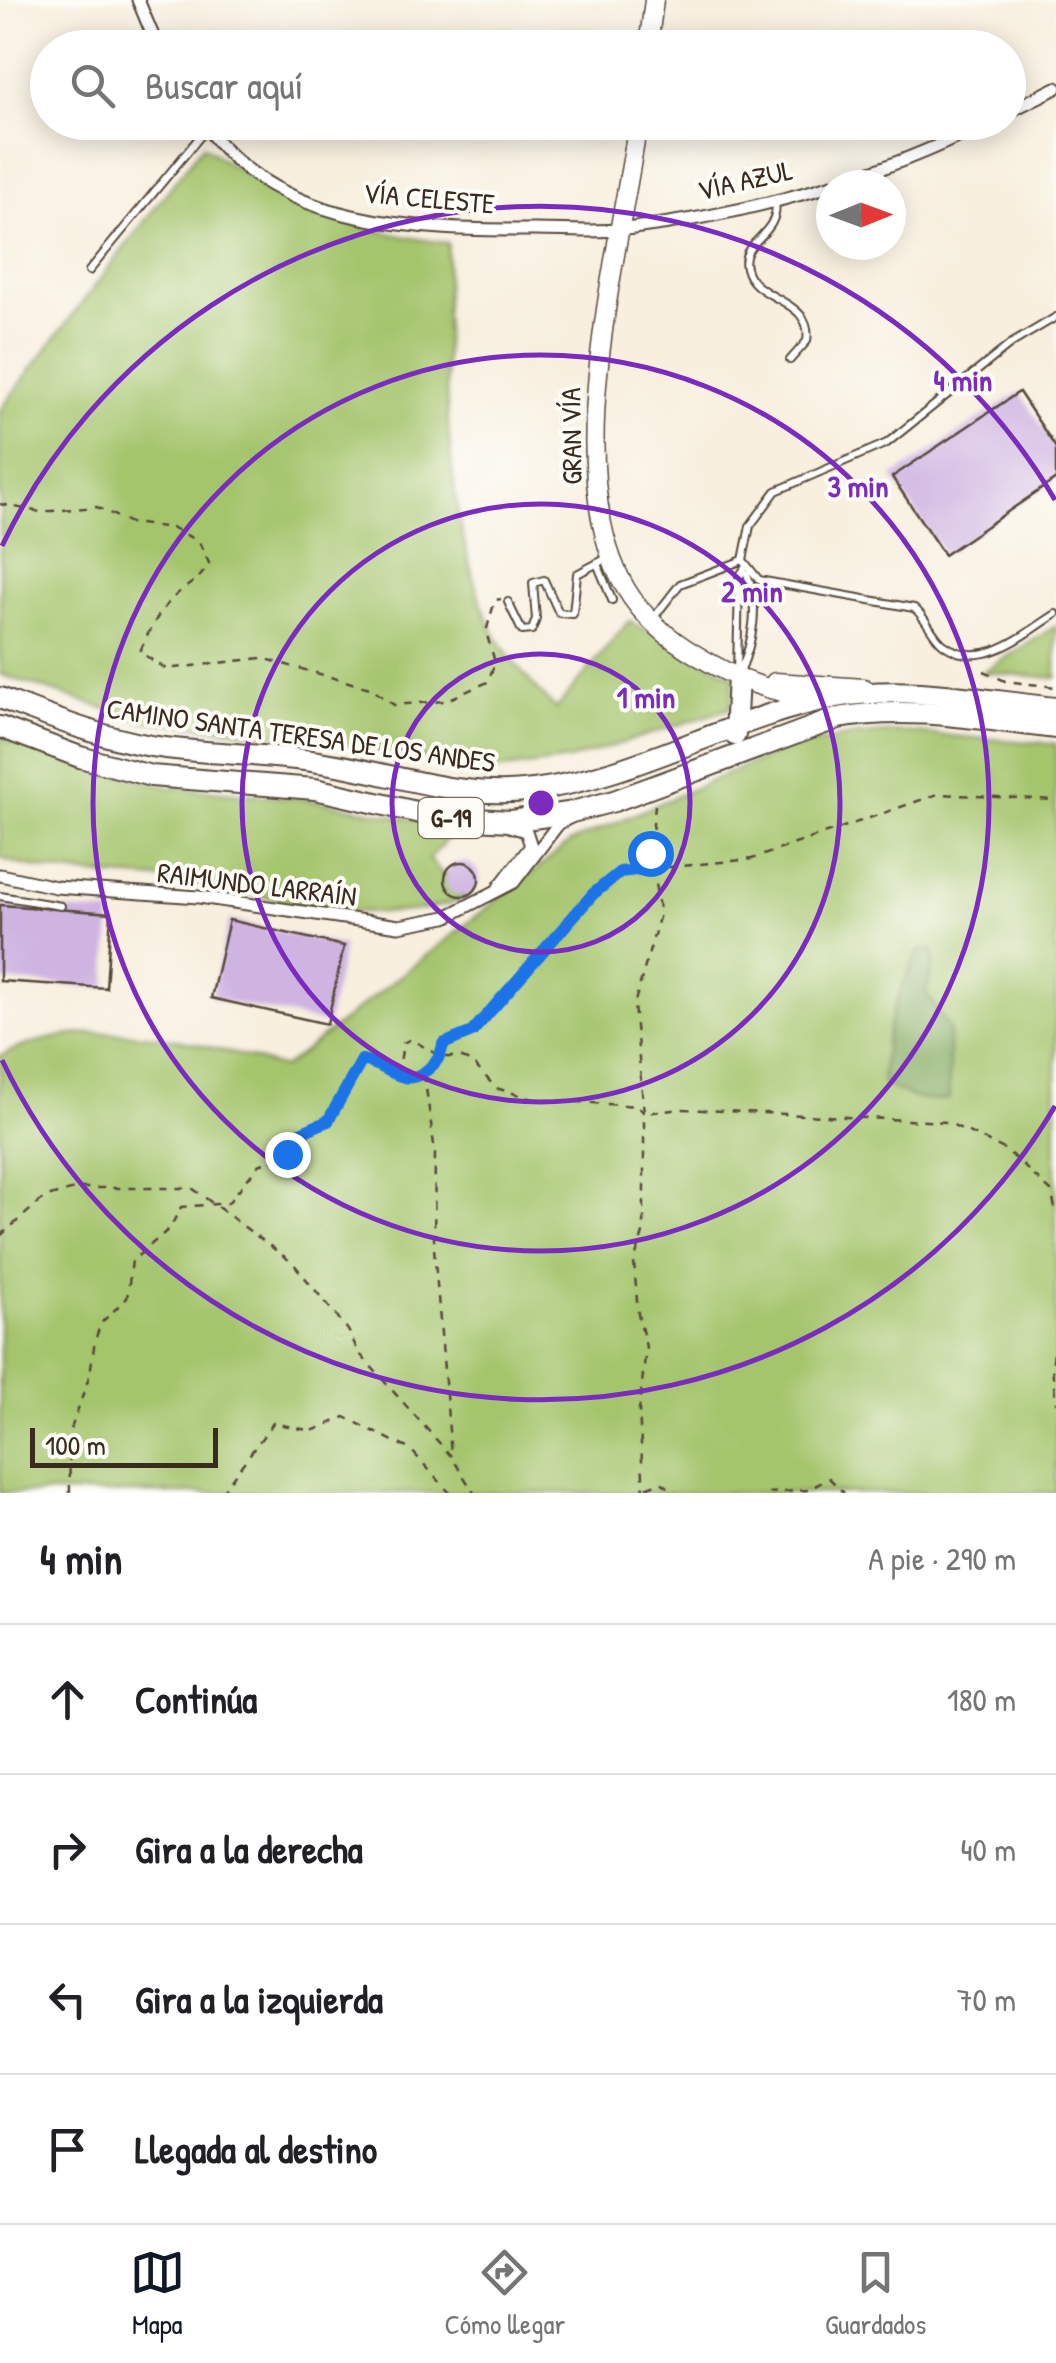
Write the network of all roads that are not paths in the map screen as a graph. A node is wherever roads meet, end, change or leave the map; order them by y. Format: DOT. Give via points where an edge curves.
graph roads {
  1 [pos="138,0"];
  2 [pos="654,0"];
  3 [pos="150,30"];
  4 [pos="650,30"];
  5 [pos="1056,88"];
  6 [pos="1026,103"];
  7 [pos="193,140"];
  8 [pos="220,140"];
  9 [pos="635,140"];
  10 [pos="946,140"];
  11 [pos="775,201"];
  12 [pos="622,230"];
  13 [pos="90,271"];
  14 [pos="1056,317"];
  15 [pos="790,360"];
  16 [pos="604,559"];
  17 [pos="744,564"];
  18 [pos="612,600"];
  19 [pos="508,602"];
  20 [pos="1056,614"];
  21 [pos="651,622"];
  22 [pos="744,680"];
  23 [pos="884,692"];
  24 [pos="0,698"];
  25 [pos="824,700"];
  26 [pos="1056,708"];
  27 [pos="896,710"];
  28 [pos="736,724"];
  29 [pos="0,727"];
  30 [pos="1056,728"];
  31 [pos="670,748"];
  32 [pos="722,759"];
  33 [pos="584,810"];
  34 [pos="536,819"];
  35 [pos="486,821"];
  36 [pos="526,855"];
  37 [pos="0,875"];
  38 [pos="499,887"];
  39 [pos="0,896"];
  40 [pos="61,906"];
  1 -- 3 [label="street"];
  2 -- 4 [label="main road"];
  5 -- 6 [label="street"];
  7 -- 13 [label="lane"];
  8 -- 12 [label="street, VÍA CELESTE" via="274,185 354,218 453,229"];
  9 -- 12 [label="main road, GRAN VÍA"];
  10 -- 11 [label="street, VÍA AZUL" via="868,174"];
  11 -- 12 [label="street, VÍA AZUL"];
  11 -- 15 [label="lane" via="775,220 750,248 746,266 751,278 806,323 807,341"];
  12 -- 16 [label="main road, GRAN VÍA" via="596,398"];
  14 -- 17 [label="lane" via="1012,343 887,443 776,491 750,526"];
  16 -- 18 [label="lane"];
  16 -- 19 [label="lane" via="577,574 574,614 559,613 544,580 533,583 532,630 522,631"];
  16 -- 21 [label="main road, GRAN VÍA"];
  17 -- 20 [label="lane" via="758,580 914,608 941,642 970,654 998,650"];
  17 -- 21 [label="lane" via="680,584"];
  17 -- 22 [label="lane" via="738,578"];
  17 -- 22 [label="lane" via="754,592"];
  21 -- 22 [label="main road, GRAN VÍA"];
  22 -- 23 [label="main road, GRAN VÍA"];
  22 -- 25 [label="main road, GRAN VÍA" via="762,690"];
  22 -- 28 [label="main road"];
  23 -- 25 [label="main road, CAMINO SANTA TERESA DE LOS ANDES / G-19"];
  23 -- 26 [label="main road, G-19"];
  24 -- 31 [label="main road, CAMINO SANTA TERESA DE LOS ANDES / G-19" via="115,739 326,763 462,791 553,787"];
  25 -- 27 [label="main road, GRAN VÍA"];
  25 -- 28 [label="main road, CAMINO SANTA TERESA DE LOS ANDES / G-19"];
  27 -- 30 [label="main road, G-19"];
  27 -- 32 [label="main road, CAMINO SANTA TERESA DE LOS ANDES / G-19" via="838,718"];
  28 -- 31 [label="main road, CAMINO SANTA TERESA DE LOS ANDES / G-19"];
  28 -- 32 [label="main road" via="734,744"];
  29 -- 35 [label="main road, CAMINO SANTA TERESA DE LOS ANDES / G-19" via="131,772 315,789"];
  31 -- 34 [label="main road" via="624,777 550,797"];
  32 -- 33 [label="main road, CAMINO SANTA TERESA DE LOS ANDES / G-19"];
  33 -- 34 [label="main road, CAMINO SANTA TERESA DE LOS ANDES / G-19"];
  33 -- 38 [label="street, RAIMUNDO LARRAÍN" via="559,823 524,872"];
  34 -- 35 [label="main road, CAMINO SANTA TERESA DE LOS ANDES / G-19"];
  34 -- 36 [label="street, RAIMUNDO LARRAÍN" via="534,845"];
  35 -- 36 [label="street" via="526,831 532,840"];
  36 -- 38 [label="street, RAIMUNDO LARRAÍN"];
  37 -- 38 [label="street, RAIMUNDO LARRAÍN" via="399,926 446,917"];
  39 -- 40 [label="lane"];
}
